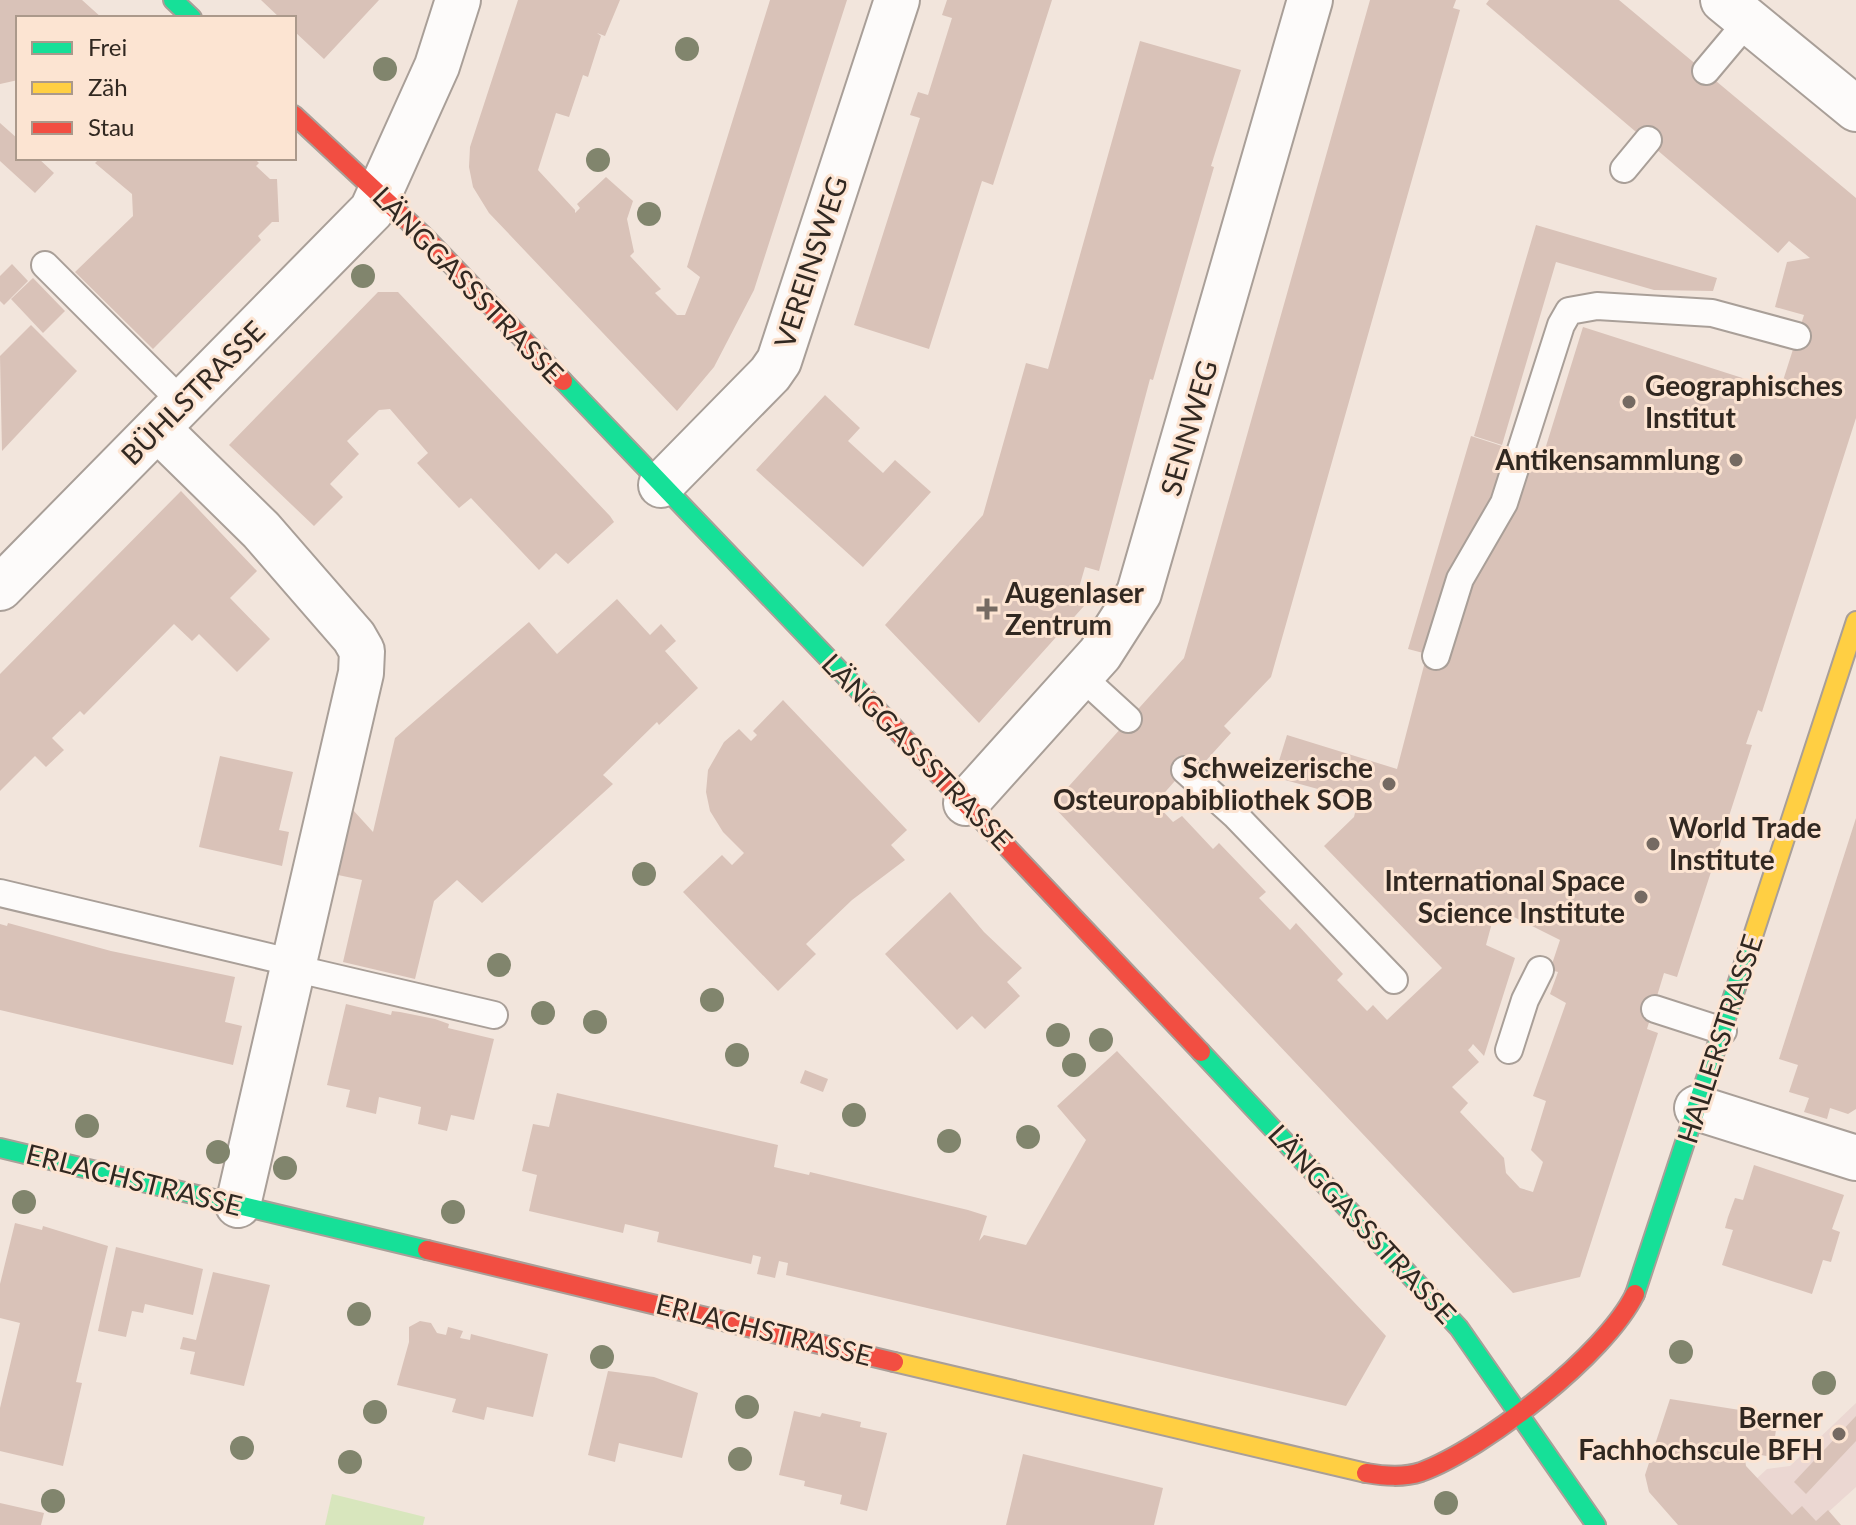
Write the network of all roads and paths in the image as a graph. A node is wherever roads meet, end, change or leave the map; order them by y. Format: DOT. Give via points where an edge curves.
graph roads {
  1 [pos="173,0"];
  2 [pos="458,0"];
  3 [pos="897,0"];
  4 [pos="1310,0"];
  5 [pos="1735,10"];
  6 [pos="190,16"];
  7 [pos="1706,71"];
  8 [pos="1853,101"];
  9 [pos="296,117"];
  10 [pos="1648,140"];
  11 [pos="1624,169"];
  12 [pos="380,194"];
  13 [pos="45,265"];
  14 [pos="1797,336"];
  15 [pos="171,416"];
  16 [pos="661,485"];
  17 [pos="0,588"];
  18 [pos="1856,621"];
  19 [pos="1436,656"];
  20 [pos="1081,676"];
  21 [pos="1128,719"];
  22 [pos="1185,770"];
  23 [pos="966,803"];
  24 [pos="0,893"];
  25 [pos="294,966"];
  26 [pos="1540,970"];
  27 [pos="1394,980"];
  28 [pos="1655,1009"];
  29 [pos="494,1015"];
  30 [pos="1723,1031"];
  31 [pos="1509,1050"];
  32 [pos="1697,1108"];
  33 [pos="0,1148"];
  34 [pos="1856,1158"];
  35 [pos="238,1205"];
  36 [pos="1515,1412"];
  37 [pos="1596,1525"];
  1 -- 6 [label="street"];
  2 -- 12 [label="street, BÜHLSTRASSE" via="437,66"];
  3 -- 16 [label="street, VEREINSWEG" via="779,361"];
  4 -- 20 [label="street, SENNWEG" via="1152,559 1128,614"];
  5 -- 7 [label="lane"];
  5 -- 8 [label="street"];
  9 -- 12 [label="street, LÄNGGASSSTRASSE"];
  10 -- 11 [label="lane"];
  12 -- 15 [label="street, BÜHLSTRASSE" via="344,241"];
  12 -- 16 [label="street, LÄNGGASSSTRASSE"];
  13 -- 15 [label="lane"];
  14 -- 19 [label="lane" via="1712,313 1597,306 1569,311 1507,494 1460,579"];
  15 -- 17 [label="street, BÜHLSTRASSE"];
  15 -- 25 [label="street" via="362,651"];
  16 -- 23 [label="street, LÄNGGASSSTRASSE"];
  18 -- 30 [label="street, HALLERSTRASSE"];
  20 -- 21 [label="lane"];
  20 -- 23 [label="street, SENNWEG"];
  22 -- 27 [label="lane"];
  23 -- 36 [label="street, LÄNGGASSSTRASSE" via="1449,1317"];
  24 -- 25 [label="lane"];
  25 -- 29 [label="lane"];
  25 -- 35 [label="street"];
  26 -- 31 [label="lane"];
  28 -- 30 [label="lane"];
  30 -- 32 [label="street, HALLERSTRASSE"];
  32 -- 34 [label="street"];
  32 -- 36 [label="street, HALLERSTRASSE" via="1628,1309 1608,1335"];
  33 -- 35 [label="street, ERLACHSTRASSE"];
  35 -- 36 [label="street, ERLACHSTRASSE" via="1365,1473 1422,1471"];
  36 -- 37 [label="street, LÄNGGASSSTRASSE"];
}
